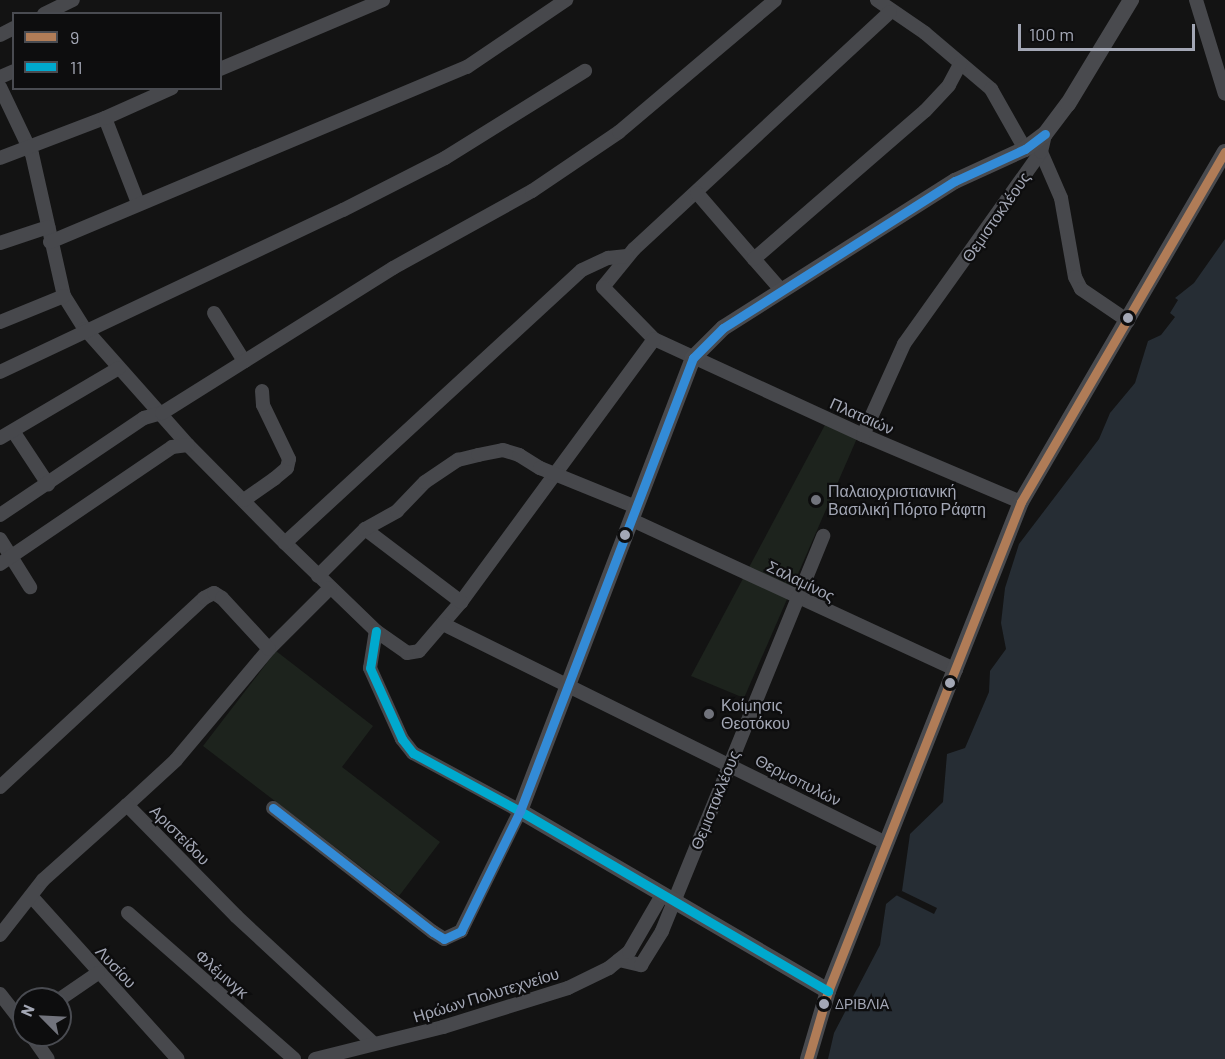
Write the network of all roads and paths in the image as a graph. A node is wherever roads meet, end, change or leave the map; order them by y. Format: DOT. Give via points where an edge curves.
graph roads {
  1 [pos="73,0"];
  2 [pos="383,0"];
  3 [pos="566,0"];
  4 [pos="776,0"];
  5 [pos="877,0"];
  6 [pos="1131,0"];
  7 [pos="1196,0"];
  8 [pos="48,12"];
  9 [pos="890,12"];
  10 [pos="960,64"];
  11 [pos="222,68"];
  12 [pos="585,71"];
  13 [pos="0,87"];
  14 [pos="168,90"];
  15 [pos="1225,94"];
  16 [pos="105,118"];
  17 [pos="30,148"];
  18 [pos="1033,150"];
  19 [pos="1225,152"];
  20 [pos="0,158"];
  21 [pos="697,193"];
  22 [pos="138,203"];
  23 [pos="48,227"];
  24 [pos="50,242"];
  25 [pos="0,243"];
  26 [pos="627,256"];
  27 [pos="754,259"];
  28 [pos="782,291"];
  29 [pos="64,297"];
  30 [pos="214,313"];
  31 [pos="1128,321"];
  32 [pos="0,322"];
  33 [pos="85,329"];
  34 [pos="654,339"];
  35 [pos="693,357"];
  36 [pos="244,361"];
  37 [pos="119,368"];
  38 [pos="0,372"];
  39 [pos="262,391"];
  40 [pos="162,413"];
  41 [pos="13,431"];
  42 [pos="863,435"];
  43 [pos="0,438"];
  44 [pos="188,445"];
  45 [pos="555,474"];
  46 [pos="48,484"];
  47 [pos="244,500"];
  48 [pos="1021,502"];
  49 [pos="634,514"];
  50 [pos="0,515"];
  51 [pos="365,529"];
  52 [pos="823,536"];
  53 [pos="0,539"];
  54 [pos="285,543"];
  55 [pos="6,560"];
  56 [pos="318,576"];
  57 [pos="30,587"];
  58 [pos="330,588"];
  59 [pos="796,598"];
  60 [pos="461,602"];
  61 [pos="443,624"];
  62 [pos="376,631"];
  63 [pos="269,649"];
  64 [pos="956,670"];
  65 [pos="565,685"];
  66 [pos="729,764"];
  67 [pos="0,787"];
  68 [pos="127,806"];
  69 [pos="273,808"];
  70 [pos="520,810"];
  71 [pos="885,842"];
  72 [pos="31,896"];
  73 [pos="668,898"];
  74 [pos="128,914"];
  75 [pos="0,935"];
  76 [pos="98,973"];
  77 [pos="72,991"];
  78 [pos="828,991"];
  79 [pos="0,994"];
  80 [pos="12,1010"];
  81 [pos="373,1044"];
  82 [pos="178,1059"];
  83 [pos="294,1059"];
  84 [pos="315,1059"];
  85 [pos="808,1059"];
  1 -- 8 [label="street"];
  2 -- 11 [label="street"];
  3 -- 22 [label="street" via="467,67"];
  4 -- 36 [label="street" via="619,132 532,190 393,268"];
  5 -- 9 [label="street"];
  6 -- 18 [label="main road"];
  7 -- 15 [label="street"];
  9 -- 10 [label="street" via="925,33"];
  9 -- 21 [label="street"];
  10 -- 18 [label="street" via="991,89"];
  10 -- 27 [label="street" via="949,85 925,111"];
  12 -- 33 [label="street" via="445,158 343,210"];
  13 -- 17 [label="street"];
  14 -- 16 [label="street"];
  16 -- 17 [label="street"];
  16 -- 22 [label="street"];
  17 -- 20 [label="street"];
  17 -- 23 [label="street"];
  18 -- 28 [label="main road" via="955,181"];
  18 -- 31 [label="street" via="1061,198 1075,277 1082,289"];
  18 -- 42 [label="street, Θεμιστοκλέους" via="904,344"];
  19 -- 31 [label="main road"];
  21 -- 26 [label="street"];
  21 -- 27 [label="street"];
  22 -- 24 [label="street"];
  23 -- 24 [label="street"];
  23 -- 25 [label="street"];
  24 -- 29 [label="street"];
  26 -- 34 [label="street" via="603,287"];
  26 -- 54 [label="street" via="609,258 582,270"];
  27 -- 28 [label="street"];
  28 -- 35 [label="main road" via="723,328"];
  29 -- 32 [label="street"];
  29 -- 33 [label="street"];
  30 -- 36 [label="street"];
  31 -- 48 [label="main road"];
  33 -- 37 [label="street"];
  33 -- 38 [label="street"];
  34 -- 35 [label="street, Πλαταιών"];
  34 -- 45 [label="street"];
  35 -- 42 [label="street, Πλαταιών"];
  35 -- 49 [label="main road"];
  36 -- 40 [label="street"];
  37 -- 40 [label="street"];
  37 -- 41 [label="street"];
  39 -- 47 [label="street" via="263,405 289,459 287,468"];
  40 -- 44 [label="street"];
  40 -- 46 [label="street" via="144,418"];
  41 -- 43 [label="street"];
  41 -- 46 [label="street"];
  42 -- 48 [label="street, Πλαταιών"];
  44 -- 47 [label="street"];
  44 -- 55 [label="street" via="172,447"];
  45 -- 49 [label="street, Σαλαμίνος"];
  45 -- 51 [label="street, Σαλαμίνος" via="503,450 458,460 425,482 397,511"];
  45 -- 60 [label="street"];
  46 -- 50 [label="street"];
  47 -- 54 [label="street"];
  48 -- 64 [label="main road"];
  49 -- 59 [label="street, Σαλαμίνος"];
  49 -- 65 [label="main road"];
  51 -- 56 [label="street, Σαλαμίνος"];
  51 -- 60 [label="street"];
  52 -- 59 [label="street, Θεμιστοκλέους"];
  53 -- 55 [label="street"];
  54 -- 56 [label="street"];
  55 -- 57 [label="street"];
  56 -- 58 [label="street"];
  58 -- 62 [label="street"];
  58 -- 63 [label="street, Αριστείδου"];
  59 -- 64 [label="street, Σαλαμίνος"];
  59 -- 66 [label="street, Θεμιστοκλέους"];
  60 -- 61 [label="street"];
  61 -- 62 [label="street" via="419,651 406,653"];
  61 -- 65 [label="street, Θερμοπυλών"];
  62 -- 70 [label="street" via="370,668 402,739 413,753"];
  63 -- 67 [label="street" via="222,598 214,593 204,598"];
  63 -- 68 [label="street, Αριστείδου" via="176,760"];
  64 -- 71 [label="main road"];
  65 -- 66 [label="street, Θερμοπυλών"];
  65 -- 70 [label="main road"];
  66 -- 71 [label="street, Θερμοπυλών"];
  66 -- 73 [label="street, Θεμιστοκλέους"];
  68 -- 72 [label="street" via="55,867"];
  68 -- 81 [label="street, Αριστείδου" via="236,916"];
  69 -- 70 [label="street" via="444,939 461,931"];
  70 -- 73 [label="main road"];
  71 -- 78 [label="main road"];
  72 -- 75 [label="street"];
  72 -- 76 [label="street, Λυσίου"];
  73 -- 78 [label="main road"];
  73 -- 81 [label="street, Ηρώων Πολυτεχνείου" via="619,960 547,997"];
  74 -- 83 [label="street, Φλέμινγκ"];
  76 -- 77 [label="street"];
  76 -- 82 [label="street, Λυσίου"];
  78 -- 85 [label="main road"];
  79 -- 80 [label="street"];
  81 -- 84 [label="street, Ηρώων Πολυτεχνείου"];
}
